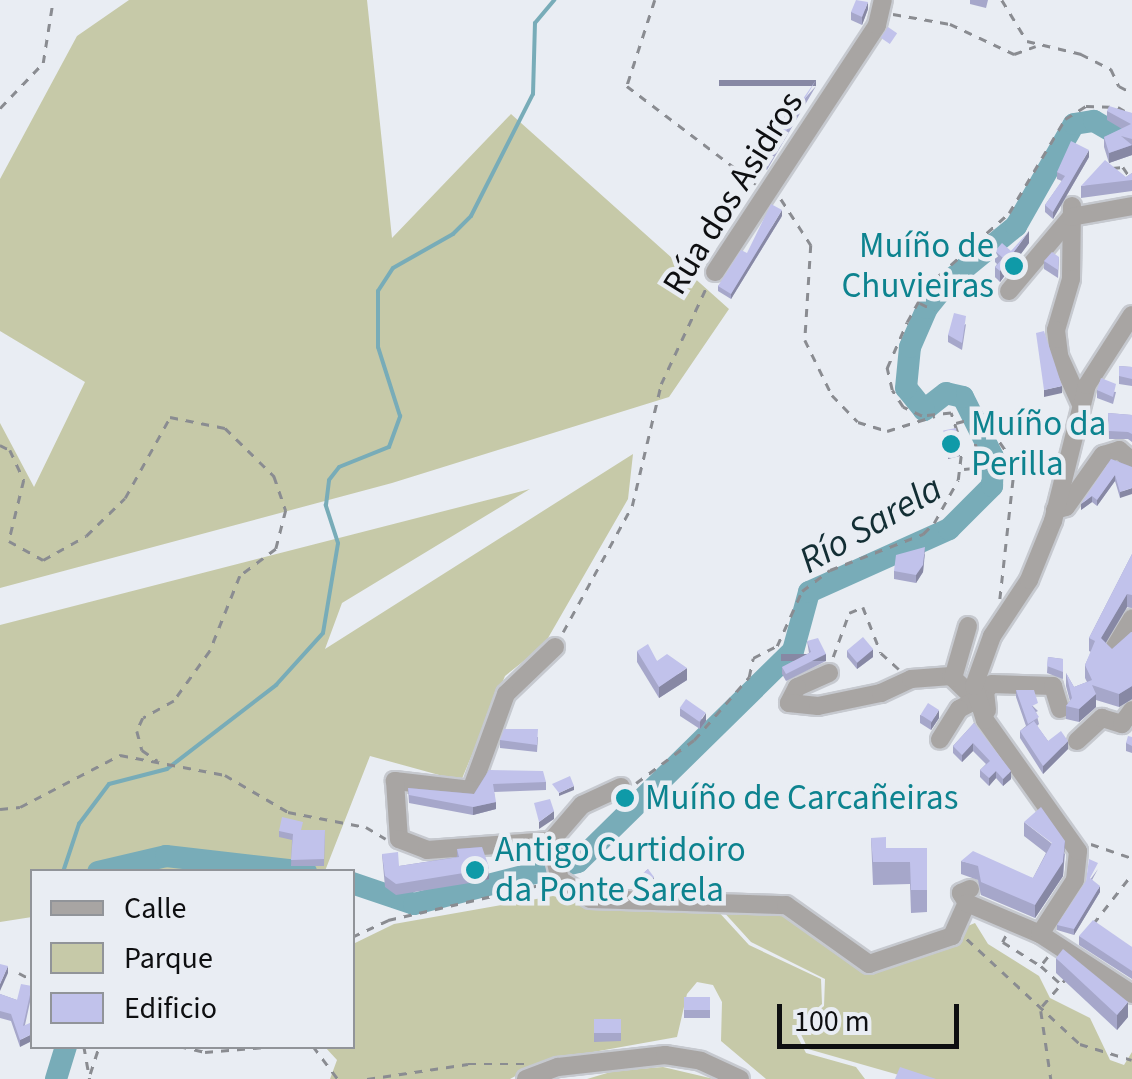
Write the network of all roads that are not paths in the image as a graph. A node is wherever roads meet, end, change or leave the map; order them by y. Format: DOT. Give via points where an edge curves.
graph roads {
  1 [pos="882,5"];
  2 [pos="1132,206"];
  3 [pos="1072,212"];
  4 [pos="714,272"];
  5 [pos="1009,291"];
  6 [pos="1132,315"];
  7 [pos="1080,402"];
  8 [pos="1132,461"];
  9 [pos="1055,510"];
  10 [pos="1132,618"];
  11 [pos="968,626"];
  12 [pos="555,647"];
  13 [pos="1113,650"];
  14 [pos="829,673"];
  15 [pos="952,678"];
  16 [pos="975,693"];
  17 [pos="1060,709"];
  18 [pos="1132,710"];
  19 [pos="985,720"];
  20 [pos="940,739"];
  21 [pos="1077,741"];
  22 [pos="620,787"];
  23 [pos="552,843"];
  24 [pos="1040,934"];
  25 [pos="1132,994"];
  26 [pos="584,1064"];
  27 [pos="538,1076"];
  28 [pos="572,1079"];
  29 [pos="740,1079"];
  1 -- 4 [label="street, Rúa dos Asidros" via="834,95"];
  2 -- 3 [label="street"];
  3 -- 5 [label="street"];
  3 -- 7 [label="street" via="1071,278 1056,330 1059,356"];
  6 -- 7 [label="street"];
  7 -- 9 [label="street"];
  8 -- 9 [label="street" via="1119,450 1103,455 1066,507"];
  9 -- 16 [label="street" via="1029,580 992,636"];
  10 -- 13 [label="street"];
  11 -- 15 [label="street"];
  12 -- 23 [label="street" via="506,694 471,790 395,781 398,839 448,850"];
  14 -- 15 [label="street" via="798,687 789,702 818,706 881,693 911,679"];
  15 -- 16 [label="street"];
  16 -- 19 [label="street"];
  16 -- 20 [label="street"];
  17 -- 19 [label="street" via="1053,686 992,684 985,691"];
  18 -- 21 [label="street" via="1122,724 1102,718"];
  19 -- 24 [label="street" via="1078,850 1075,880"];
  22 -- 23 [label="street" via="582,805"];
  23 -- 24 [label="street" via="559,878 608,903 786,906 869,964 958,926 968,896"];
  24 -- 25 [label="street"];
  26 -- 27 [label="street"];
  26 -- 28 [label="street"];
  26 -- 29 [label="street" via="665,1055 701,1061"];
}
